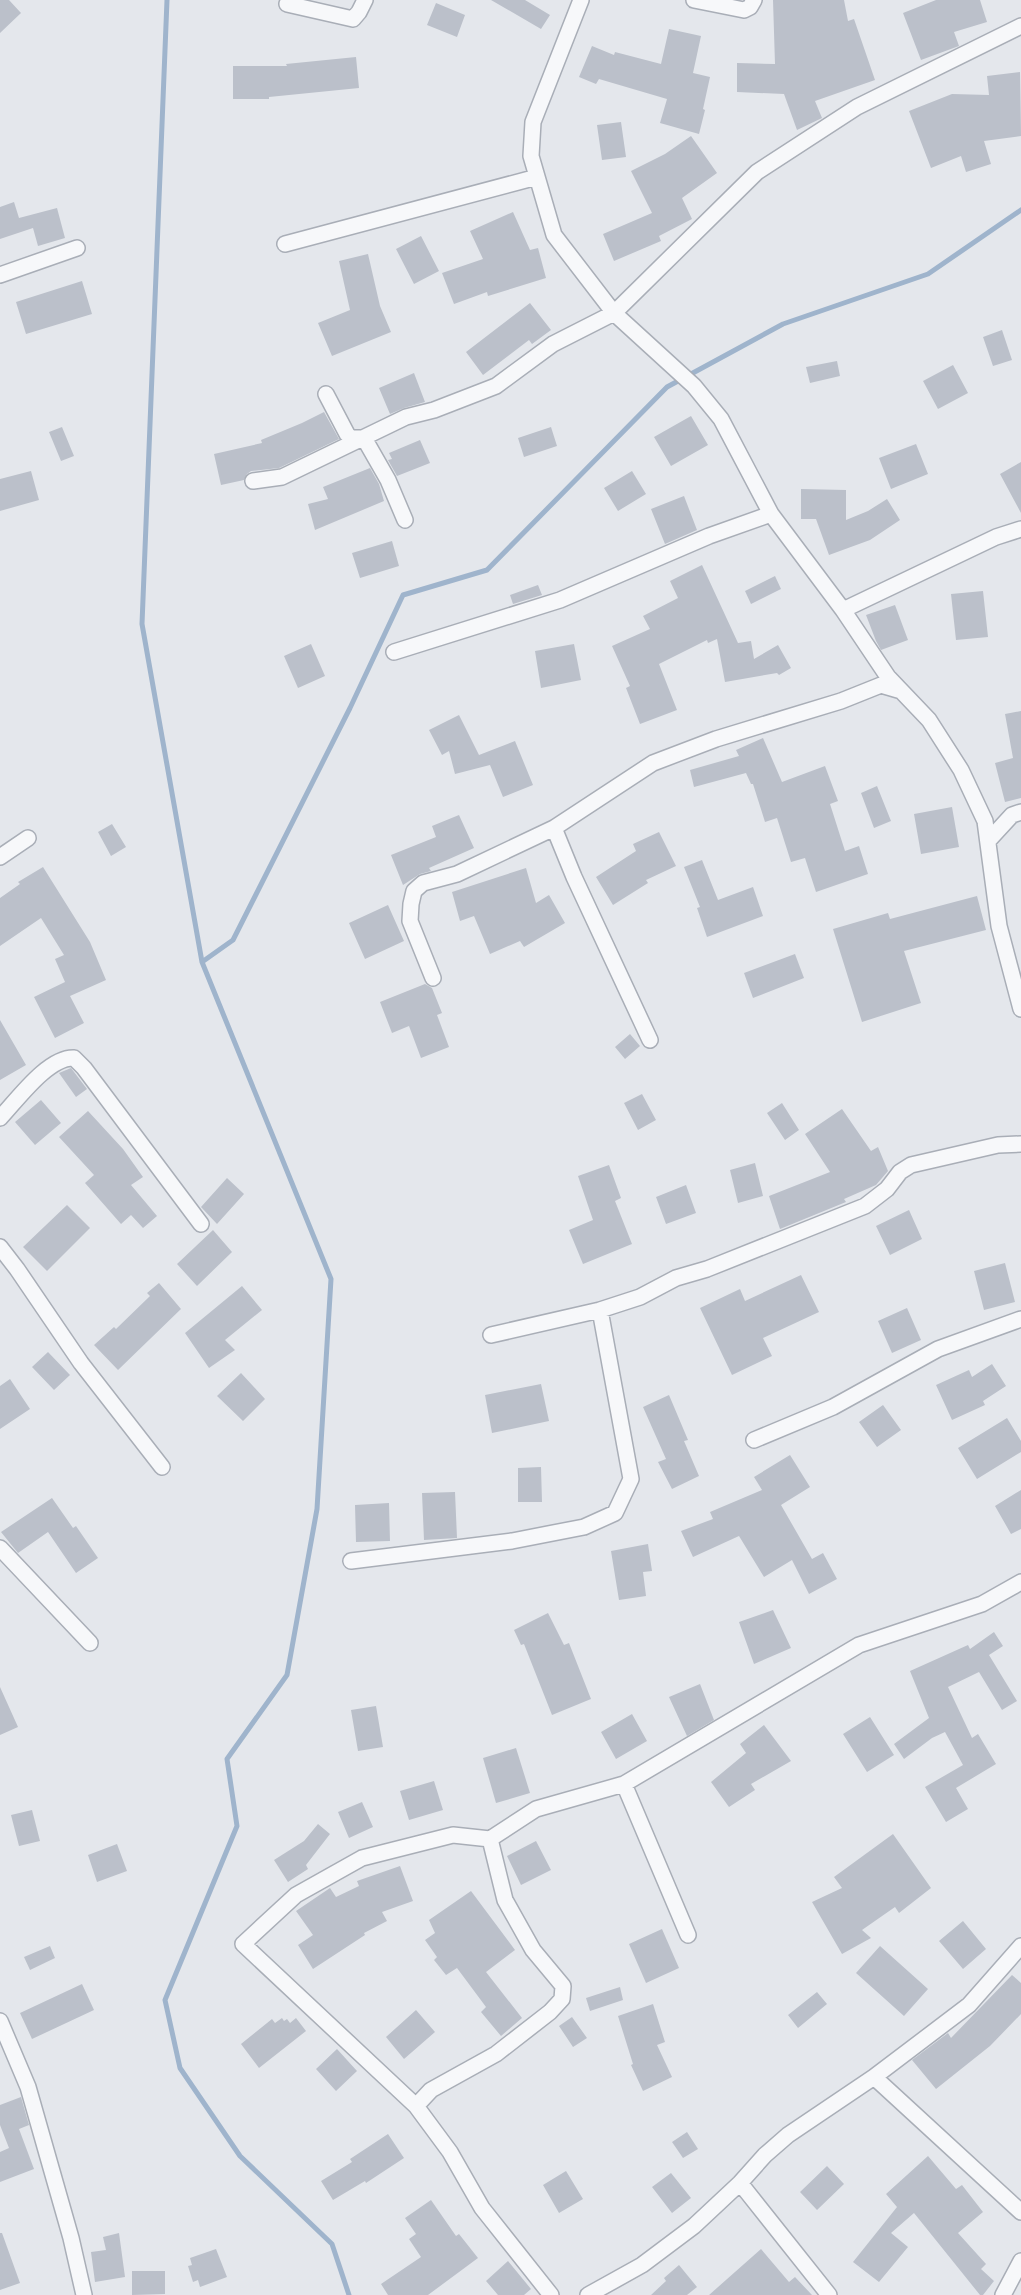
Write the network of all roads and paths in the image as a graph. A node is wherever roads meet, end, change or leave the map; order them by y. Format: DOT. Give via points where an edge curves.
graph roads {
  1 [pos="365,0"];
  2 [pos="581,0"];
  3 [pos="694,0"];
  4 [pos="754,0"];
  5 [pos="287,4"];
  6 [pos="1021,26"];
  7 [pos="537,177"];
  8 [pos="285,244"];
  9 [pos="77,248"];
  10 [pos="0,275"];
  11 [pos="614,313"];
  12 [pos="326,394"];
  13 [pos="364,438"];
  14 [pos="254,482"];
  15 [pos="771,514"];
  16 [pos="405,520"];
  17 [pos="1021,530"];
  18 [pos="843,610"];
  19 [pos="394,652"];
  20 [pos="898,690"];
  21 [pos="1021,812"];
  22 [pos="554,828"];
  23 [pos="28,838"];
  24 [pos="989,840"];
  25 [pos="0,857"];
  26 [pos="433,978"];
  27 [pos="1021,1009"];
  28 [pos="650,1040"];
  29 [pos="0,1118"];
  30 [pos="1021,1144"];
  31 [pos="201,1224"];
  32 [pos="0,1247"];
  33 [pos="600,1310"];
  34 [pos="1021,1319"];
  35 [pos="491,1335"];
  36 [pos="754,1440"];
  37 [pos="162,1467"];
  38 [pos="0,1548"];
  39 [pos="351,1561"];
  40 [pos="1021,1582"];
  41 [pos="90,1643"];
  42 [pos="624,1784"];
  43 [pos="490,1839"];
  44 [pos="688,1935"];
  45 [pos="1021,1946"];
  46 [pos="0,2021"];
  47 [pos="874,2077"];
  48 [pos="416,2106"];
  49 [pos="740,2183"];
  50 [pos="1021,2212"];
  51 [pos="1021,2261"];
  52 [pos="593,2294"];
  53 [pos="84,2295"];
  54 [pos="551,2295"];
  55 [pos="829,2295"];
  56 [pos="1003,2295"];
  1 -- 5 [label="street" via="354,19"];
  2 -- 7 [label="street" via="533,122 531,156"];
  3 -- 4 [label="street" via="744,10"];
  6 -- 11 [label="street" via="857,107 757,172"];
  7 -- 8 [label="street"];
  7 -- 11 [label="street" via="554,235"];
  9 -- 10 [label="street"];
  11 -- 13 [label="street" via="553,344 496,386 406,417"];
  11 -- 15 [label="street" via="694,386 721,419"];
  12 -- 13 [label="street" via="347,434"];
  13 -- 14 [label="street" via="282,477"];
  13 -- 16 [label="street"];
  15 -- 18 [label="street"];
  15 -- 19 [label="street" via="709,536 560,600"];
  17 -- 18 [label="street" via="996,537"];
  18 -- 20 [label="street"];
  20 -- 22 [label="street" via="881,685 653,763"];
  20 -- 24 [label="street" via="928,720 961,770 985,821"];
  21 -- 24 [label="street" via="1012,815"];
  22 -- 26 [label="street" via="457,874 423,883 414,891 410,921"];
  22 -- 28 [label="street"];
  23 -- 25 [label="street"];
  24 -- 27 [label="street" via="999,926"];
  29 -- 31 [label="street" via="49,1067 65,1058 74,1058"];
  30 -- 33 [label="street" via="998,1145 911,1165 865,1206"];
  32 -- 37 [label="street" via="81,1363"];
  33 -- 35 [label="street"];
  33 -- 39 [label="street" via="631,1479 615,1513 584,1527 522,1539"];
  34 -- 36 [label="street" via="938,1349 833,1407"];
  38 -- 41 [label="street"];
  40 -- 42 [label="street" via="982,1604 859,1645"];
  42 -- 43 [label="street" via="536,1809"];
  42 -- 44 [label="street"];
  43 -- 48 [label="street" via="506,1900 533,1950 563,1986 562,2000 496,2054 431,2090"];
  43 -- 48 [label="street" via="453,1835 362,1857 297,1895 243,1944"];
  45 -- 47 [label="street" via="969,2005"];
  46 -- 53 [label="street" via="28,2087"];
  47 -- 49 [label="street" via="788,2135"];
  47 -- 50 [label="street"];
  48 -- 54 [label="street" via="450,2152 482,2208"];
  49 -- 52 [label="street" via="668,2246"];
  49 -- 55 [label="street"];
  51 -- 56 [label="street"];
}
